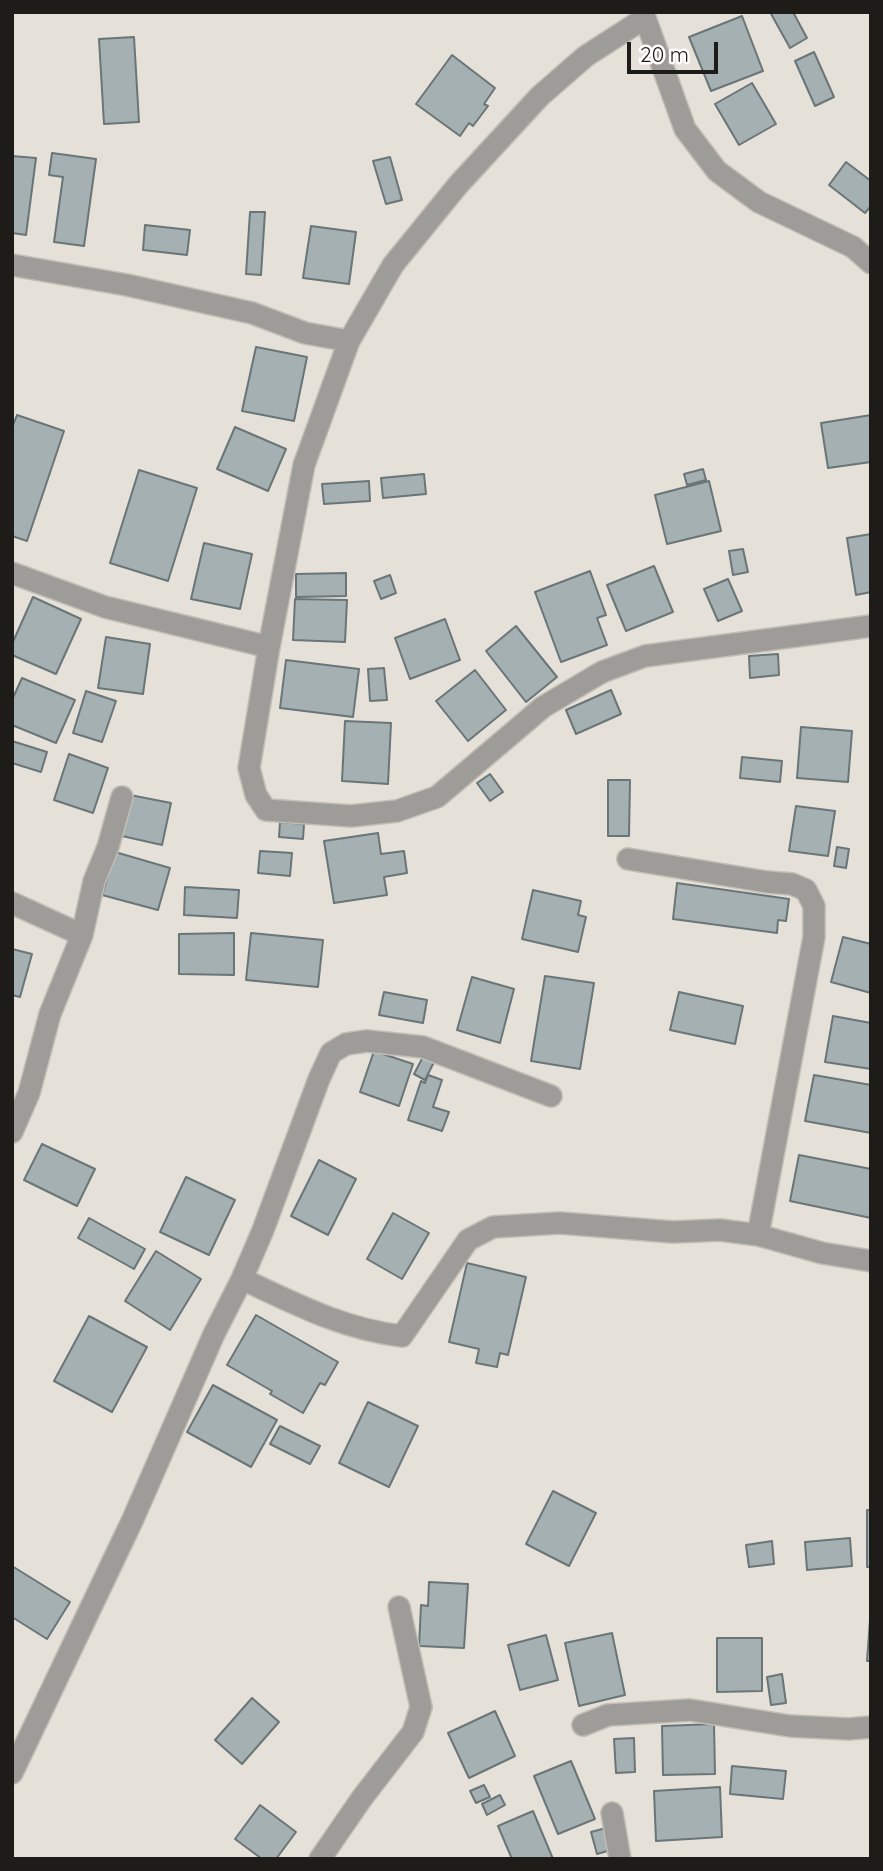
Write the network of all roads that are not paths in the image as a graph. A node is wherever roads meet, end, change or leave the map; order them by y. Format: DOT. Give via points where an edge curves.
graph roads {
  1 [pos="644,15"];
  2 [pos="871,263"];
  3 [pos="12,265"];
  4 [pos="349,341"];
  5 [pos="12,573"];
  6 [pos="871,626"];
  7 [pos="269,648"];
  8 [pos="122,797"];
  9 [pos="628,859"];
  10 [pos="12,902"];
  11 [pos="82,935"];
  12 [pos="551,1096"];
  13 [pos="12,1132"];
  14 [pos="758,1235"];
  15 [pos="871,1261"];
  16 [pos="242,1279"];
  17 [pos="399,1607"];
  18 [pos="583,1725"];
  19 [pos="871,1727"];
  20 [pos="12,1773"];
  21 [pos="612,1813"];
  22 [pos="320,1859"];
  23 [pos="620,1859"];
  1 -- 2 [label="street" via="685,129 717,171 759,202 853,247"];
  1 -- 4 [label="street" via="586,55 540,96 458,185 393,265"];
  3 -- 4 [label="street" via="152,290"];
  4 -- 7 [label="street" via="304,465"];
  5 -- 7 [label="street" via="105,607"];
  6 -- 7 [label="street" via="645,656 602,672 543,707 437,797 397,811 351,816 266,810 256,795 249,768"];
  8 -- 11 [label="street" via="94,881"];
  9 -- 14 [label="street" via="792,884 806,890 814,906 814,937"];
  10 -- 11 [label="street"];
  11 -- 13 [label="street" via="50,1014 29,1093"];
  12 -- 16 [label="street" via="423,1046 367,1041 346,1044 331,1053 319,1079"];
  14 -- 15 [label="street"];
  14 -- 16 [label="street" via="560,1223 493,1227 468,1240 402,1336 334,1322"];
  16 -- 20 [label="street"];
  17 -- 22 [label="street" via="421,1707 417,1720 413,1732"];
  18 -- 19 [label="street" via="608,1716 690,1710 790,1726"];
  21 -- 23 [label="street"];
}
